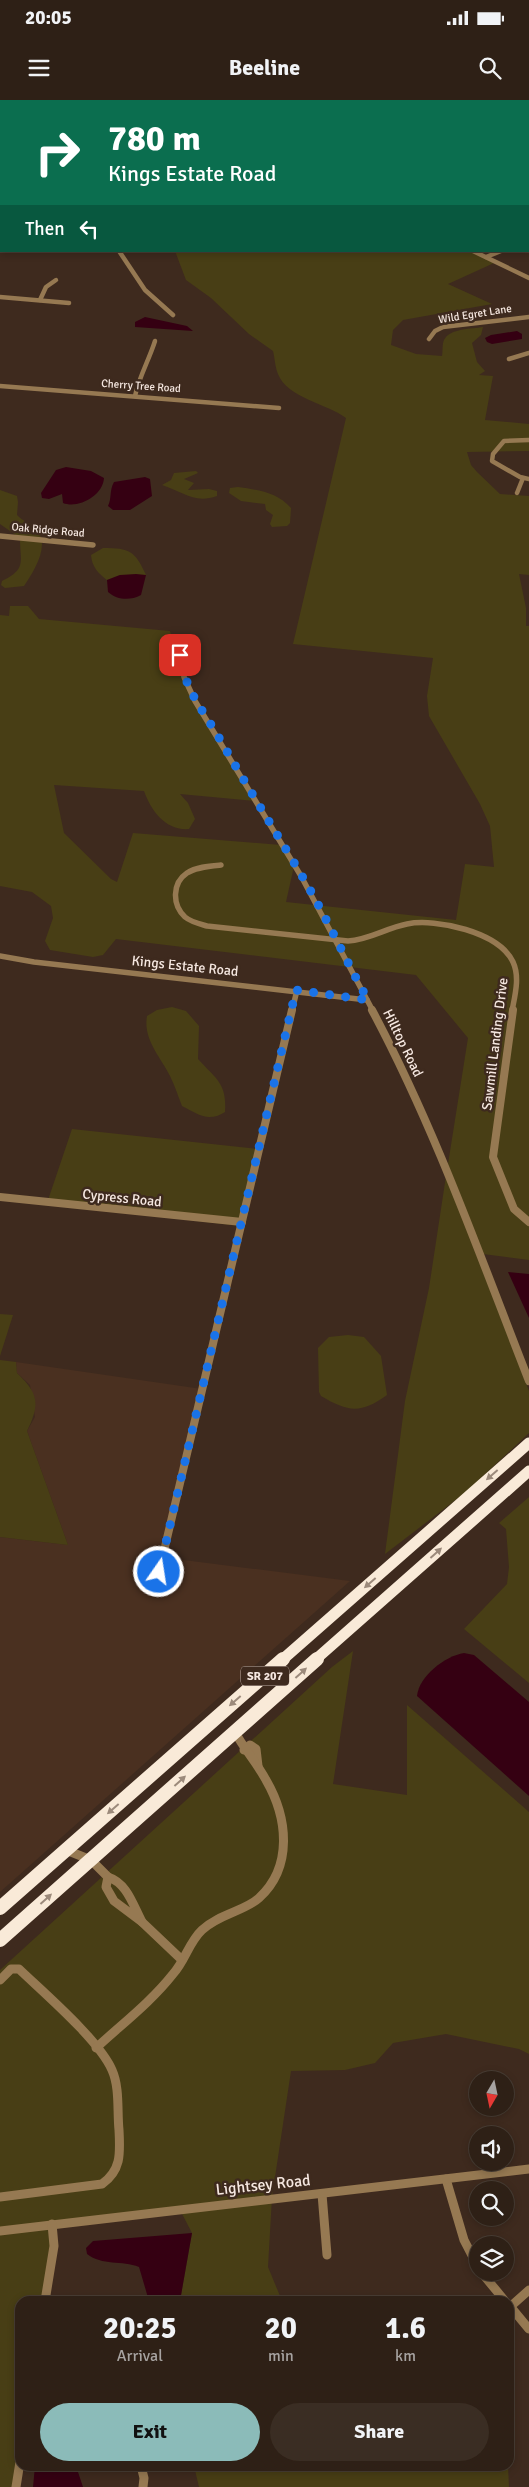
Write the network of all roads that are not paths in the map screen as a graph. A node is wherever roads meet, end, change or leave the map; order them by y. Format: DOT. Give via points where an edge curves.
graph roads {
  1 [pos="120,252"];
  2 [pos="474,252"];
  3 [pos="498,252"];
  4 [pos="486,257"];
  5 [pos="529,278"];
  6 [pos="56,280"];
  7 [pos="0,297"];
  8 [pos="40,300"];
  9 [pos="69,303"];
  10 [pos="173,315"];
  11 [pos="529,317"];
  12 [pos="429,338"];
  13 [pos="155,341"];
  14 [pos="529,353"];
  15 [pos="508,360"];
  16 [pos="0,386"];
  17 [pos="135,396"];
  18 [pos="280,408"];
  19 [pos="529,440"];
  20 [pos="526,479"];
  21 [pos="517,493"];
  22 [pos="0,536"];
  23 [pos="93,545"];
  24 [pos="180,655"];
  25 [pos="221,864"];
  26 [pos="336,941"];
  27 [pos="0,956"];
  28 [pos="296,990"];
  29 [pos="368,1000"];
  30 [pos="0,1197"];
  31 [pos="242,1222"];
  32 [pos="529,1222"];
  33 [pos="529,1381"];
  34 [pos="529,1443"];
  35 [pos="529,1470"];
  36 [pos="159,1572"];
  37 [pos="235,1732"];
  38 [pos="66,1850"];
  39 [pos="91,1860"];
  40 [pos="108,1877"];
  41 [pos="0,1908"];
  42 [pos="142,1922"];
  43 [pos="0,1940"];
  44 [pos="182,1960"];
  45 [pos="0,1980"];
  46 [pos="96,2048"];
  47 [pos="529,2169"];
  48 [pos="446,2178"];
  49 [pos="322,2194"];
  50 [pos="0,2197"];
  51 [pos="52,2224"];
  52 [pos="0,2231"];
  53 [pos="469,2250"];
  54 [pos="327,2255"];
  55 [pos="488,2281"];
  56 [pos="529,2290"];
  57 [pos="46,2296"];
  58 [pos="501,2296"];
  59 [pos="514,2301"];
  60 [pos="514,2312"];
  61 [pos="529,2329"];
  62 [pos="19,2471"];
  63 [pos="142,2471"];
  64 [pos="16,2487"];
  65 [pos="143,2487"];
  1 -- 10 [label="street" via="145,290"];
  2 -- 4 [label="street"];
  3 -- 4 [label="street"];
  4 -- 5 [label="street"];
  6 -- 8 [label="street" via="46,287"];
  7 -- 8 [label="street"];
  8 -- 9 [label="street"];
  11 -- 12 [label="street, Wild Egret Lane" via="441,328"];
  13 -- 17 [label="street"];
  14 -- 15 [label="street"];
  16 -- 17 [label="street, Cherry Tree Road"];
  17 -- 18 [label="street, Cherry Tree Road"];
  19 -- 20 [label="street" via="504,441 492,455 494,464"];
  20 -- 21 [label="street"];
  22 -- 23 [label="street, Oak Ridge Road"];
  24 -- 26 [label="street, Hilltop Road" via="184,677 194,701 302,876"];
  25 -- 26 [label="street, Sawmill Landing Drive" via="193,870 176,886 174,896 181,912 192,922"];
  26 -- 29 [label="street, Hilltop Road"];
  26 -- 32 [label="street, Sawmill Landing Drive" via="369,940 409,923 461,928 497,942 513,960 517,977 493,1157 514,1209"];
  27 -- 28 [label="street, Kings Estate Road"];
  28 -- 29 [label="street, Kings Estate Road"];
  28 -- 31 [label="street"];
  29 -- 33 [label="street, Hilltop Road" via="398,1058 444,1165"];
  30 -- 31 [label="street, Cypress Road"];
  31 -- 36 [label="street"];
  34 -- 38 [label="highway, SR 207, one-way"];
  37 -- 35 [label="highway, SR 207, one-way"];
  39 -- 37 [label="highway, SR 207, one-way"];
  37 -- 44 [label="street" via="272,1791 284,1828 285,1852 280,1873 269,1890 255,1901 214,1920 199,1932"];
  38 -- 39 [label="street"];
  38 -- 41 [label="highway, SR 207"];
  39 -- 40 [label="street"];
  43 -- 39 [label="highway, SR 207, one-way"];
  40 -- 42 [label="street" via="118,1880 124,1887"];
  40 -- 42 [label="street" via="106,1887 114,1901"];
  42 -- 44 [label="street"];
  44 -- 46 [label="street" via="173,1974"];
  45 -- 46 [label="street" via="11,1969 19,1968"];
  46 -- 50 [label="street" via="111,2068 116,2086 120,2163 113,2177 102,2184"];
  47 -- 48 [label="street, Lightsey Road"];
  48 -- 49 [label="street, Lightsey Road"];
  48 -- 53 [label="street"];
  49 -- 51 [label="street, Lightsey Road"];
  49 -- 54 [label="street"];
  51 -- 52 [label="street, Lightsey Road"];
  51 -- 57 [label="street" via="54,2246"];
  55 -- 58 [label="street"];
  56 -- 59 [label="street"];
  60 -- 61 [label="street"];
  62 -- 64 [label="street"];
  63 -- 65 [label="street"];
}
